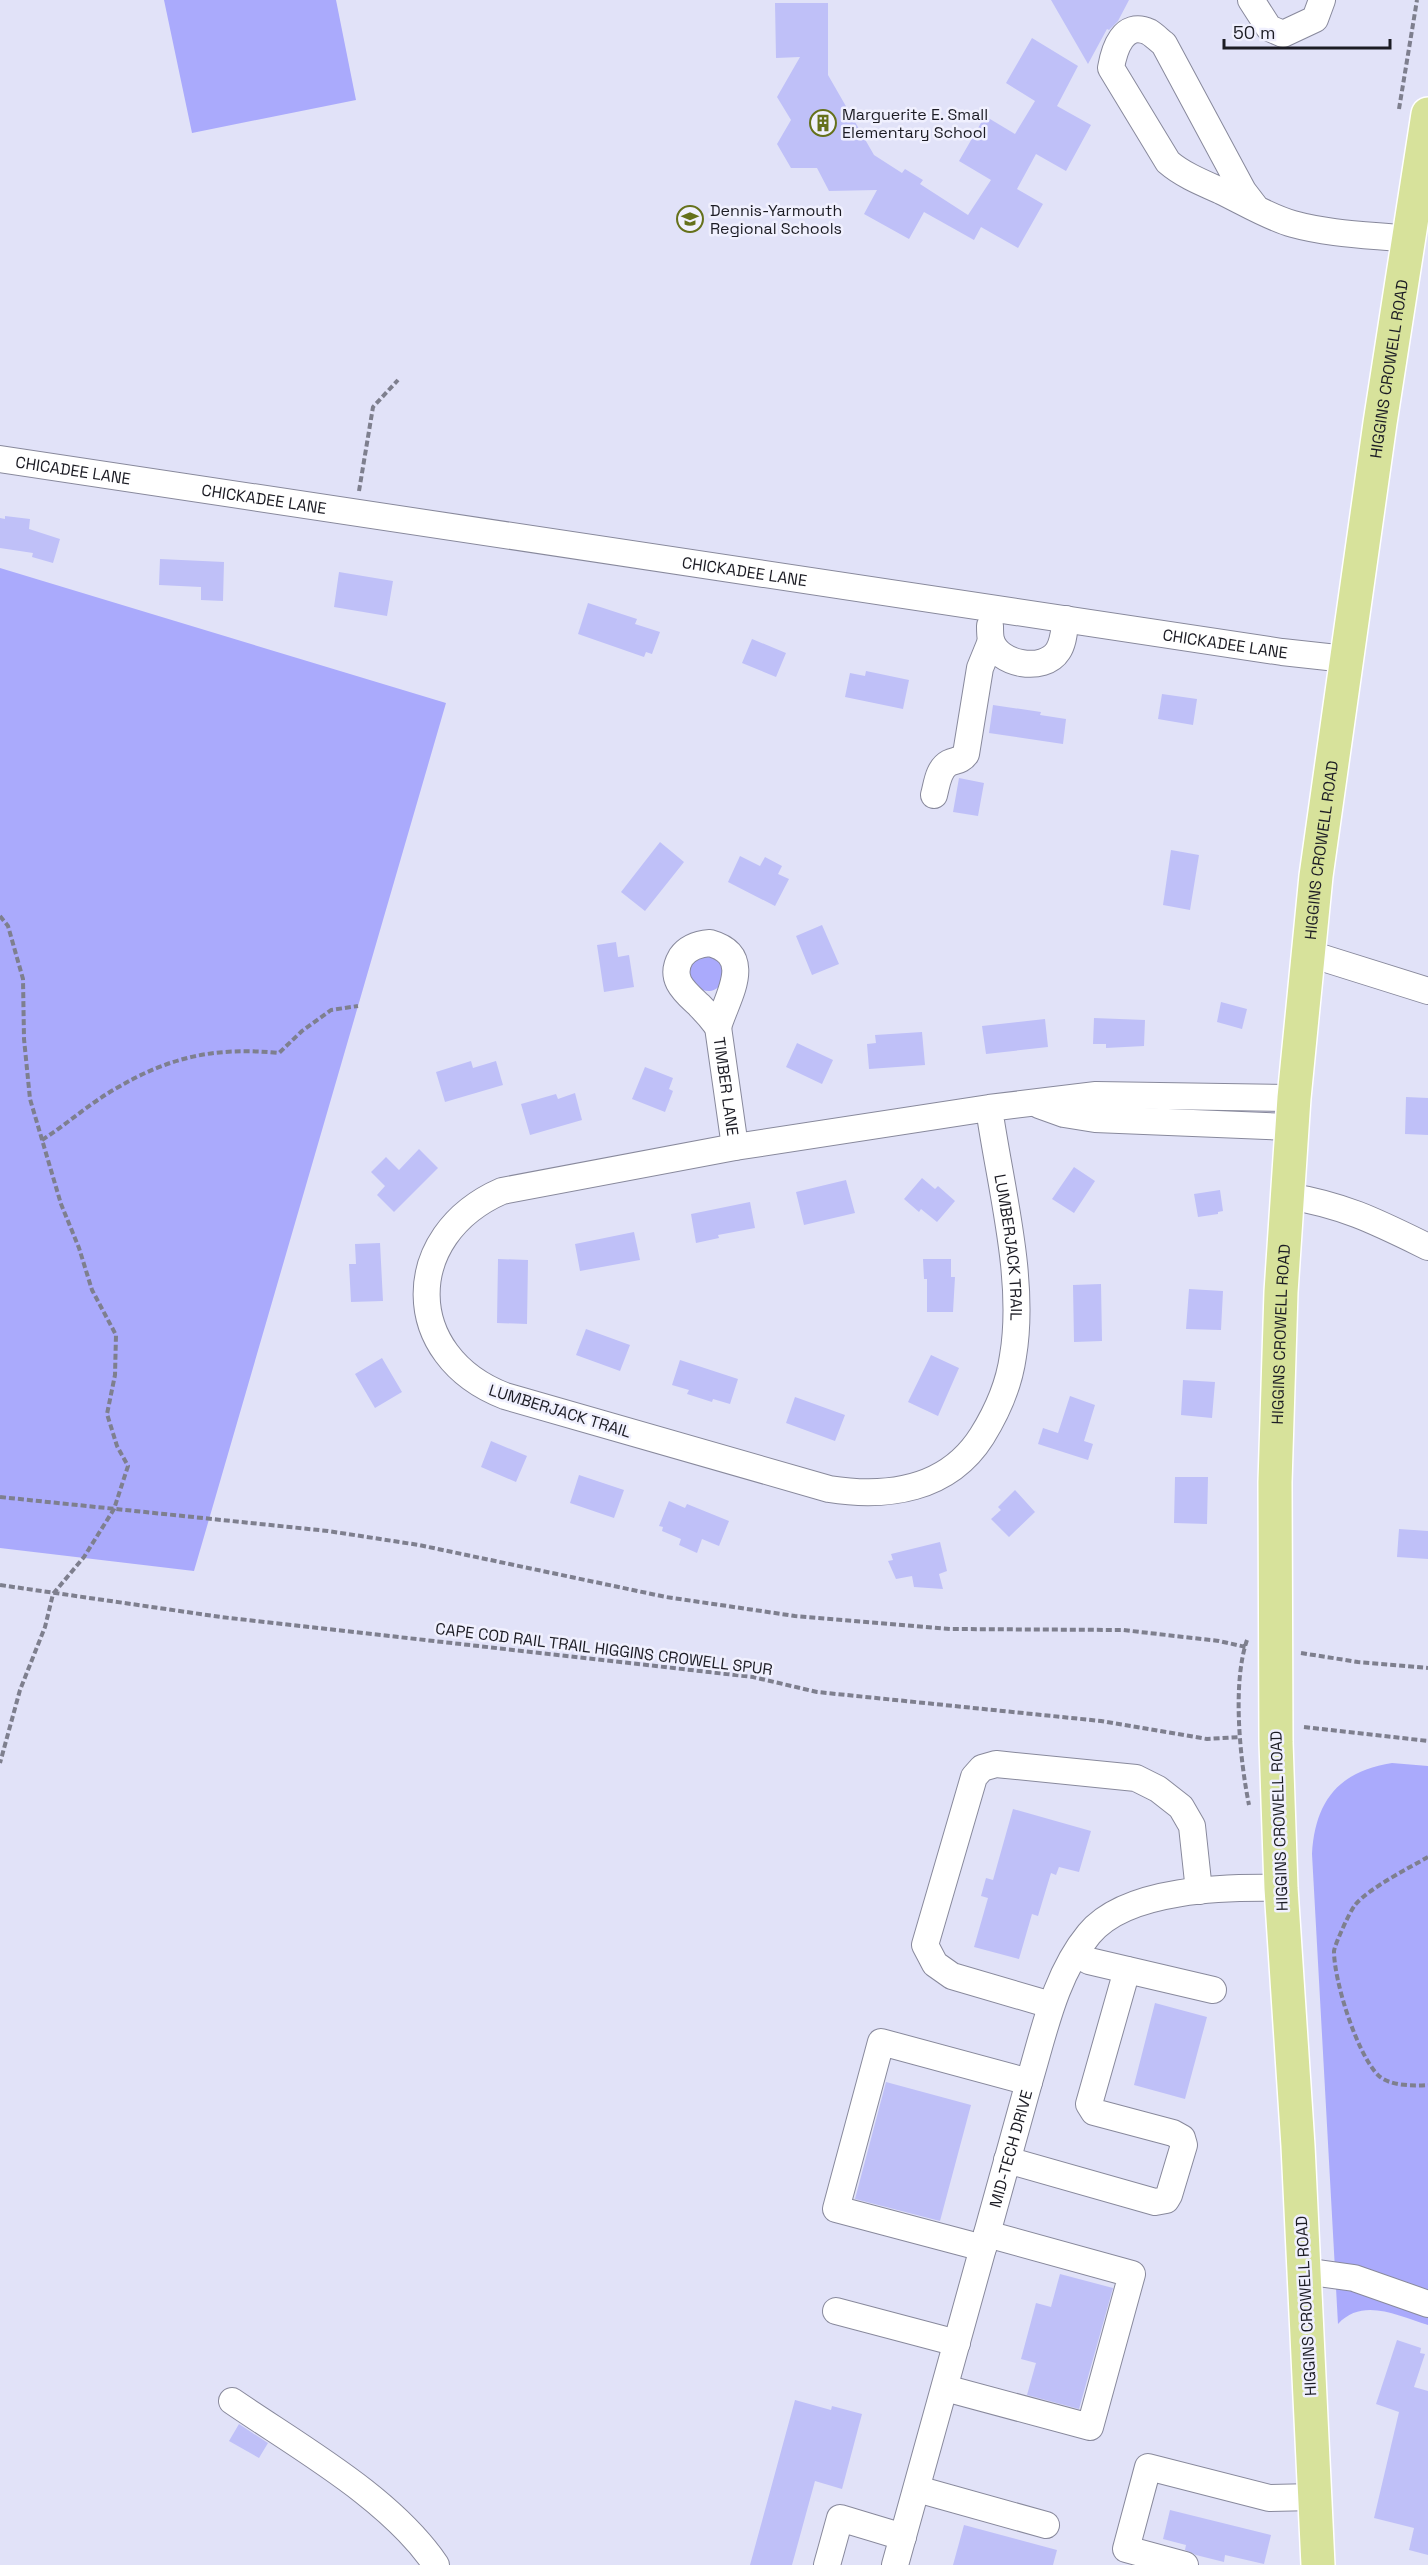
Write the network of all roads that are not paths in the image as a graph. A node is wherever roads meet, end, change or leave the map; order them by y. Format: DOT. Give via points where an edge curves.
graph roads {
  1 [pos="1251,0"];
  2 [pos="1322,0"];
  3 [pos="1413,115"];
  4 [pos="1256,208"];
  5 [pos="1408,239"];
  6 [pos="0,459"];
  7 [pos="145,482"];
  8 [pos="993,607"];
  9 [pos="1066,619"];
  10 [pos="991,641"];
  11 [pos="1346,659"];
  12 [pos="934,795"];
  13 [pos="1307,953"];
  14 [pos="1428,991"];
  15 [pos="718,1027"];
  16 [pos="1185,1097"];
  17 [pos="1034,1103"];
  18 [pos="989,1108"];
  19 [pos="1292,1113"];
  20 [pos="1184,1122"];
  21 [pos="735,1147"];
  22 [pos="1287,1196"];
  23 [pos="1428,1247"];
  24 [pos="1281,1888"];
  25 [pos="1199,1891"];
  26 [pos="1076,1954"];
  27 [pos="1126,1970"];
  28 [pos="1213,1990"];
  29 [pos="1051,2005"];
  30 [pos="1029,2082"];
  31 [pos="1007,2160"];
  32 [pos="985,2241"];
  33 [pos="1304,2271"];
  34 [pos="1428,2304"];
  35 [pos="837,2311"];
  36 [pos="957,2343"];
  37 [pos="945,2388"];
  38 [pos="232,2401"];
  39 [pos="916,2489"];
  40 [pos="1314,2497"];
  41 [pos="1046,2525"];
  42 [pos="903,2537"];
  43 [pos="436,2565"];
  44 [pos="827,2565"];
  45 [pos="895,2565"];
  46 [pos="1185,2565"];
  47 [pos="1318,2565"];
  1 -- 2 [label="street" via="1269,28 1283,34 1315,19"];
  3 -- 5 [label="main road, HIGGINS CROWELL ROAD"];
  4 -- 4 [label="street" via="1168,162 1111,68 1120,38 1134,30 1148,32 1164,44 1243,191"];
  4 -- 5 [label="street" via="1310,228"];
  5 -- 11 [label="main road, HIGGINS CROWELL ROAD"];
  6 -- 7 [label="street, CHICADEE LANE"];
  7 -- 8 [label="street, CHICKADEE LANE"];
  8 -- 9 [label="street, CHICKADEE LANE"];
  8 -- 10 [label="street"];
  9 -- 10 [label="street" via="1060,650 1046,660 1024,664 1012,661"];
  9 -- 11 [label="street, CHICKADEE LANE"];
  10 -- 12 [label="street" via="980,668 966,754 940,771"];
  11 -- 13 [label="main road, HIGGINS CROWELL ROAD"];
  13 -- 14 [label="street"];
  13 -- 19 [label="main road, HIGGINS CROWELL ROAD"];
  15 -- 21 [label="street, TIMBER LANE"];
  16 -- 17 [label="street, LUMBERJACK TRAIL" via="1096,1095"];
  16 -- 19 [label="street, LUMBERJACK TRAIL"];
  16 -- 20 [label="street"];
  17 -- 18 [label="street, LUMBERJACK TRAIL"];
  17 -- 20 [label="street, LUMBERJACK TRAIL" via="1064,1114 1095,1119"];
  18 -- 21 [label="street, LUMBERJACK TRAIL"];
  18 -- 21 [label="street, LUMBERJACK TRAIL" via="1013,1260 1013,1356 1004,1393 966,1457 941,1476 906,1490 867,1494 814,1486 505,1396 468,1378 440,1346 428,1313 429,1277 440,1243 470,1208 502,1191 522,1186"];
  19 -- 20 [label="street, LUMBERJACK TRAIL"];
  19 -- 22 [label="main road, HIGGINS CROWELL ROAD"];
  22 -- 23 [label="street" via="1360,1214"];
  22 -- 24 [label="main road, HIGGINS CROWELL ROAD" via="1276,1429 1275,1723"];
  24 -- 25 [label="street, MID-TECH DRIVE"];
  24 -- 33 [label="main road, HIGGINS CROWELL ROAD"];
  25 -- 26 [label="street, MID-TECH DRIVE" via="1154,1899 1123,1910 1090,1933"];
  25 -- 29 [label="street" via="1192,1826 1181,1807 1158,1789 1136,1778 996,1764 982,1768 974,1777 925,1945 934,1964 952,1976"];
  26 -- 27 [label="street"];
  26 -- 29 [label="street, MID-TECH DRIVE"];
  27 -- 28 [label="street"];
  27 -- 31 [label="street" via="1089,2104 1094,2112 1182,2138 1184,2145 1166,2200 1155,2202"];
  29 -- 30 [label="street, MID-TECH DRIVE"];
  30 -- 31 [label="street, MID-TECH DRIVE"];
  30 -- 32 [label="street" via="881,2042 836,2209"];
  31 -- 32 [label="street, MID-TECH DRIVE"];
  32 -- 36 [label="street, MID-TECH DRIVE"];
  32 -- 37 [label="street" via="1132,2274 1090,2427"];
  33 -- 34 [label="street" via="1354,2278"];
  33 -- 40 [label="main road, HIGGINS CROWELL ROAD"];
  35 -- 36 [label="street"];
  36 -- 37 [label="street, MID-TECH DRIVE"];
  37 -- 39 [label="street, MID-TECH DRIVE"];
  38 -- 43 [label="street" via="386,2509"];
  39 -- 41 [label="street"];
  39 -- 42 [label="street, MID-TECH DRIVE"];
  40 -- 46 [label="street" via="1269,2498 1148,2467 1126,2549"];
  40 -- 47 [label="main road, HIGGINS CROWELL ROAD"];
  42 -- 44 [label="street" via="840,2518"];
  42 -- 45 [label="street, MID-TECH DRIVE"];
}
